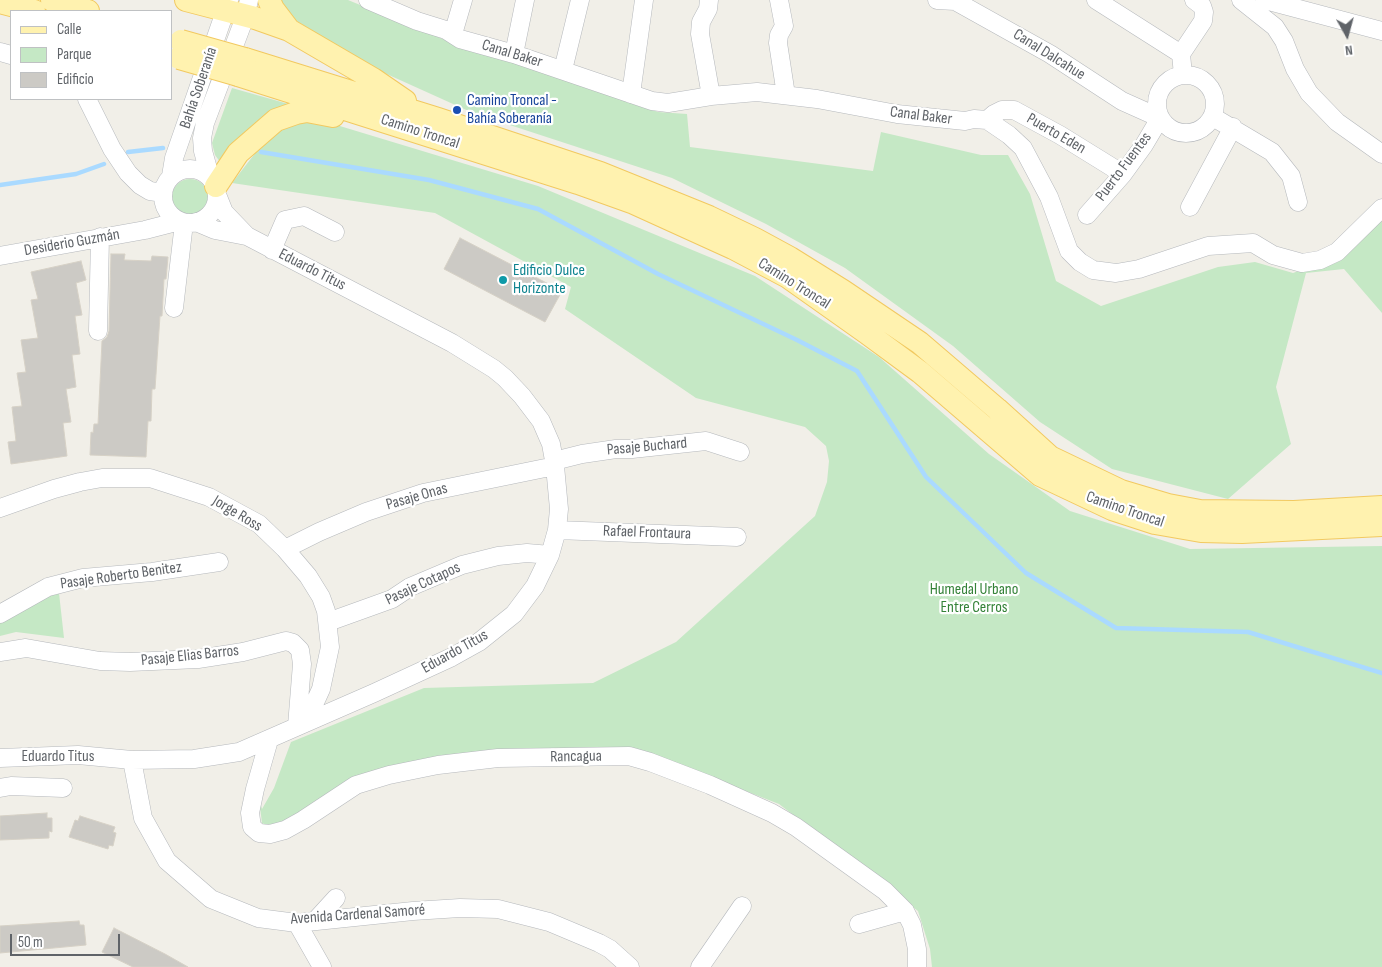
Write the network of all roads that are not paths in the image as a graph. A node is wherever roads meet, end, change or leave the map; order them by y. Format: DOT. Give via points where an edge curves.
graph roads {
  1 [pos="52,0"];
  2 [pos="186,0"];
  3 [pos="269,0"];
  4 [pos="368,0"];
  5 [pos="463,0"];
  6 [pos="524,0"];
  7 [pos="580,0"];
  8 [pos="644,0"];
  9 [pos="709,0"];
  10 [pos="779,0"];
  11 [pos="937,0"];
  12 [pos="1096,0"];
  13 [pos="1194,0"];
  14 [pos="1242,0"];
  15 [pos="1265,0"];
  16 [pos="956,1"];
  17 [pos="0,2"];
  18 [pos="237,7"];
  19 [pos="30,10"];
  20 [pos="85,10"];
  21 [pos="289,30"];
  22 [pos="1382,30"];
  23 [pos="454,34"];
  24 [pos="176,48"];
  25 [pos="514,54"];
  26 [pos="1181,54"];
  27 [pos="242,67"];
  28 [pos="563,70"];
  29 [pos="1183,75"];
  30 [pos="631,94"];
  31 [pos="786,94"];
  32 [pos="712,96"];
  33 [pos="88,100"];
  34 [pos="1213,117"];
  35 [pos="1160,118"];
  36 [pos="438,119"];
  37 [pos="987,120"];
  38 [pos="1233,127"];
  39 [pos="479,151"];
  40 [pos="1382,154"];
  41 [pos="1123,174"];
  42 [pos="171,176"];
  43 [pos="214,186"];
  44 [pos="163,193"];
  45 [pos="1298,202"];
  46 [pos="1190,208"];
  47 [pos="1382,208"];
  48 [pos="1087,216"];
  49 [pos="182,220"];
  50 [pos="335,232"];
  51 [pos="247,236"];
  52 [pos="100,237"];
  53 [pos="272,250"];
  54 [pos="0,256"];
  55 [pos="174,308"];
  56 [pos="98,331"];
  57 [pos="740,452"];
  58 [pos="555,463"];
  59 [pos="1382,507"];
  60 [pos="0,508"];
  61 [pos="1382,525"];
  62 [pos="557,530"];
  63 [pos="737,537"];
  64 [pos="285,549"];
  65 [pos="550,555"];
  66 [pos="219,562"];
  67 [pos="0,614"];
  68 [pos="328,622"];
  69 [pos="0,652"];
  70 [pos="302,724"];
  71 [pos="269,740"];
  72 [pos="0,758"];
  73 [pos="132,760"];
  74 [pos="0,788"];
  75 [pos="63,788"];
  76 [pos="336,898"];
  77 [pos="742,906"];
  78 [pos="905,911"];
  79 [pos="315,921"];
  80 [pos="297,922"];
  81 [pos="860,924"];
  82 [pos="322,967"];
  83 [pos="630,967"];
  84 [pos="700,967"];
  85 [pos="917,967"];
  1 -- 20 [label="main road"];
  2 -- 18 [label="main road"];
  3 -- 21 [label="main road"];
  4 -- 23 [label="street, Canal Baker"];
  5 -- 23 [label="street"];
  6 -- 25 [label="street"];
  7 -- 28 [label="street"];
  8 -- 30 [label="street"];
  9 -- 32 [label="street" via="700,34"];
  10 -- 31 [label="street" via="784,26 778,35 778,43"];
  11 -- 16 [label="street, Canal Dalcahue"];
  12 -- 26 [label="street"];
  13 -- 26 [label="street" via="1202,6 1203,21"];
  14 -- 40 [label="street" via="1275,27 1309,93 1337,122"];
  15 -- 22 [label="street"];
  16 -- 35 [label="street, Canal Dalcahue" via="1050,54 1122,100"];
  17 -- 19 [label="main road"];
  18 -- 21 [label="main road"];
  18 -- 42 [label="street, Bahía Soberanía" via="174,158"];
  18 -- 43 [label="street, Bahía Soberanía" via="202,138 202,151"];
  21 -- 36 [label="main road"];
  23 -- 25 [label="street, Canal Baker" via="460,39"];
  24 -- 27 [label="main road, Camino Troncal, bridge"];
  25 -- 28 [label="street, Canal Baker"];
  26 -- 29 [label="street"];
  27 -- 36 [label="main road, Camino Troncal"];
  27 -- 39 [label="main road, Camino Troncal"];
  28 -- 30 [label="street, Canal Baker"];
  29 -- 34 [label="street" via="1203,81 1212,90"];
  29 -- 35 [label="street" via="1164,85 1157,98"];
  30 -- 32 [label="street, Canal Baker" via="668,103"];
  31 -- 32 [label="street, Canal Baker" via="757,92"];
  31 -- 37 [label="street, Canal Baker" via="897,114"];
  33 -- 44 [label="street" via="128,173 150,191"];
  34 -- 35 [label="street, Canal Dalcahue" via="1200,130 1186,134 1166,126"];
  34 -- 38 [label="street"];
  35 -- 41 [label="street, Puerto Fuentes"];
  36 -- 59 [label="main road, Camino Troncal" via="600,173 709,217 790,258 920,343 1050,457 1121,492 1200,511 1294,512"];
  37 -- 41 [label="street, Puerto Eden" via="1002,110 1014,110"];
  37 -- 47 [label="street" via="1024,148 1049,197 1069,251 1093,270 1116,273 1139,269 1208,246 1253,243 1273,255 1302,263 1320,260 1337,252"];
  38 -- 45 [label="street" via="1272,152 1291,176"];
  38 -- 46 [label="street"];
  39 -- 43 [label="main road" via="307,111 281,118 267,126 238,154"];
  39 -- 61 [label="main road, Camino Troncal" via="634,203 788,277 920,372 1040,475 1112,509 1155,523 1201,531"];
  41 -- 48 [label="street, Puerto Fuentes"];
  42 -- 43 [label="street" via="190,168 201,170"];
  42 -- 44 [label="street"];
  43 -- 49 [label="street" via="215,208 208,217"];
  43 -- 51 [label="street, Eduardo Titus" via="229,220"];
  44 -- 49 [label="street" via="163,203"];
  49 -- 51 [label="street, Eduardo Titus"];
  49 -- 52 [label="street, Desiderio Guzmán"];
  49 -- 55 [label="street"];
  50 -- 53 [label="street" via="304,216 285,220"];
  51 -- 53 [label="street, Eduardo Titus"];
  52 -- 54 [label="street, Desiderio Guzmán"];
  52 -- 56 [label="street"];
  53 -- 58 [label="street, Eduardo Titus" via="452,343 494,369 522,396 540,422 551,444"];
  57 -- 58 [label="street, Pasaje Buchard" via="706,442 616,449 582,454"];
  58 -- 62 [label="street, Eduardo Titus" via="559,509"];
  58 -- 64 [label="street, Pasaje Onas" via="423,493 366,512"];
  60 -- 64 [label="street, Jorge Ross" via="80,482 102,478 150,478 209,497 237,511 259,524"];
  62 -- 63 [label="street, Rafael Frontaura"];
  62 -- 65 [label="street, Eduardo Titus"];
  64 -- 68 [label="street, Jorge Ross" via="308,576 320,597"];
  65 -- 68 [label="street, Pasaje Cotapos" via="498,556 462,565 410,587 392,599"];
  65 -- 70 [label="street, Eduardo Titus" via="535,586 514,614 480,642"];
  66 -- 67 [label="street, Pasaje Roberto Benitez" via="70,581 48,587"];
  68 -- 70 [label="street, Jorge Ross" via="330,647 322,689"];
  69 -- 70 [label="street, Pasaje Elias Barros" via="26,648 100,661 130,662 198,659 293,643 300,650 302,664"];
  70 -- 71 [label="street, Eduardo Titus"];
  71 -- 73 [label="street, Eduardo Titus" via="230,754 194,759"];
  71 -- 78 [label="street, Rancagua" via="250,813 252,827 259,833 285,830 356,785 389,775 498,758 629,756 710,785 772,813 886,891"];
  72 -- 73 [label="street, Eduardo Titus" via="78,755"];
  73 -- 80 [label="street, Avenida Cardenal Samoré" via="143,818 167,861 211,899 258,918"];
  74 -- 75 [label="street"];
  76 -- 79 [label="street"];
  77 -- 84 [label="street"];
  78 -- 81 [label="street"];
  78 -- 85 [label="street, Rancagua" via="916,941"];
  79 -- 80 [label="street, Avenida Cardenal Samoré"];
  79 -- 83 [label="street, Avenida Cardenal Samoré" via="414,911 498,909 549,922 600,943"];
  80 -- 82 [label="street"];
}
